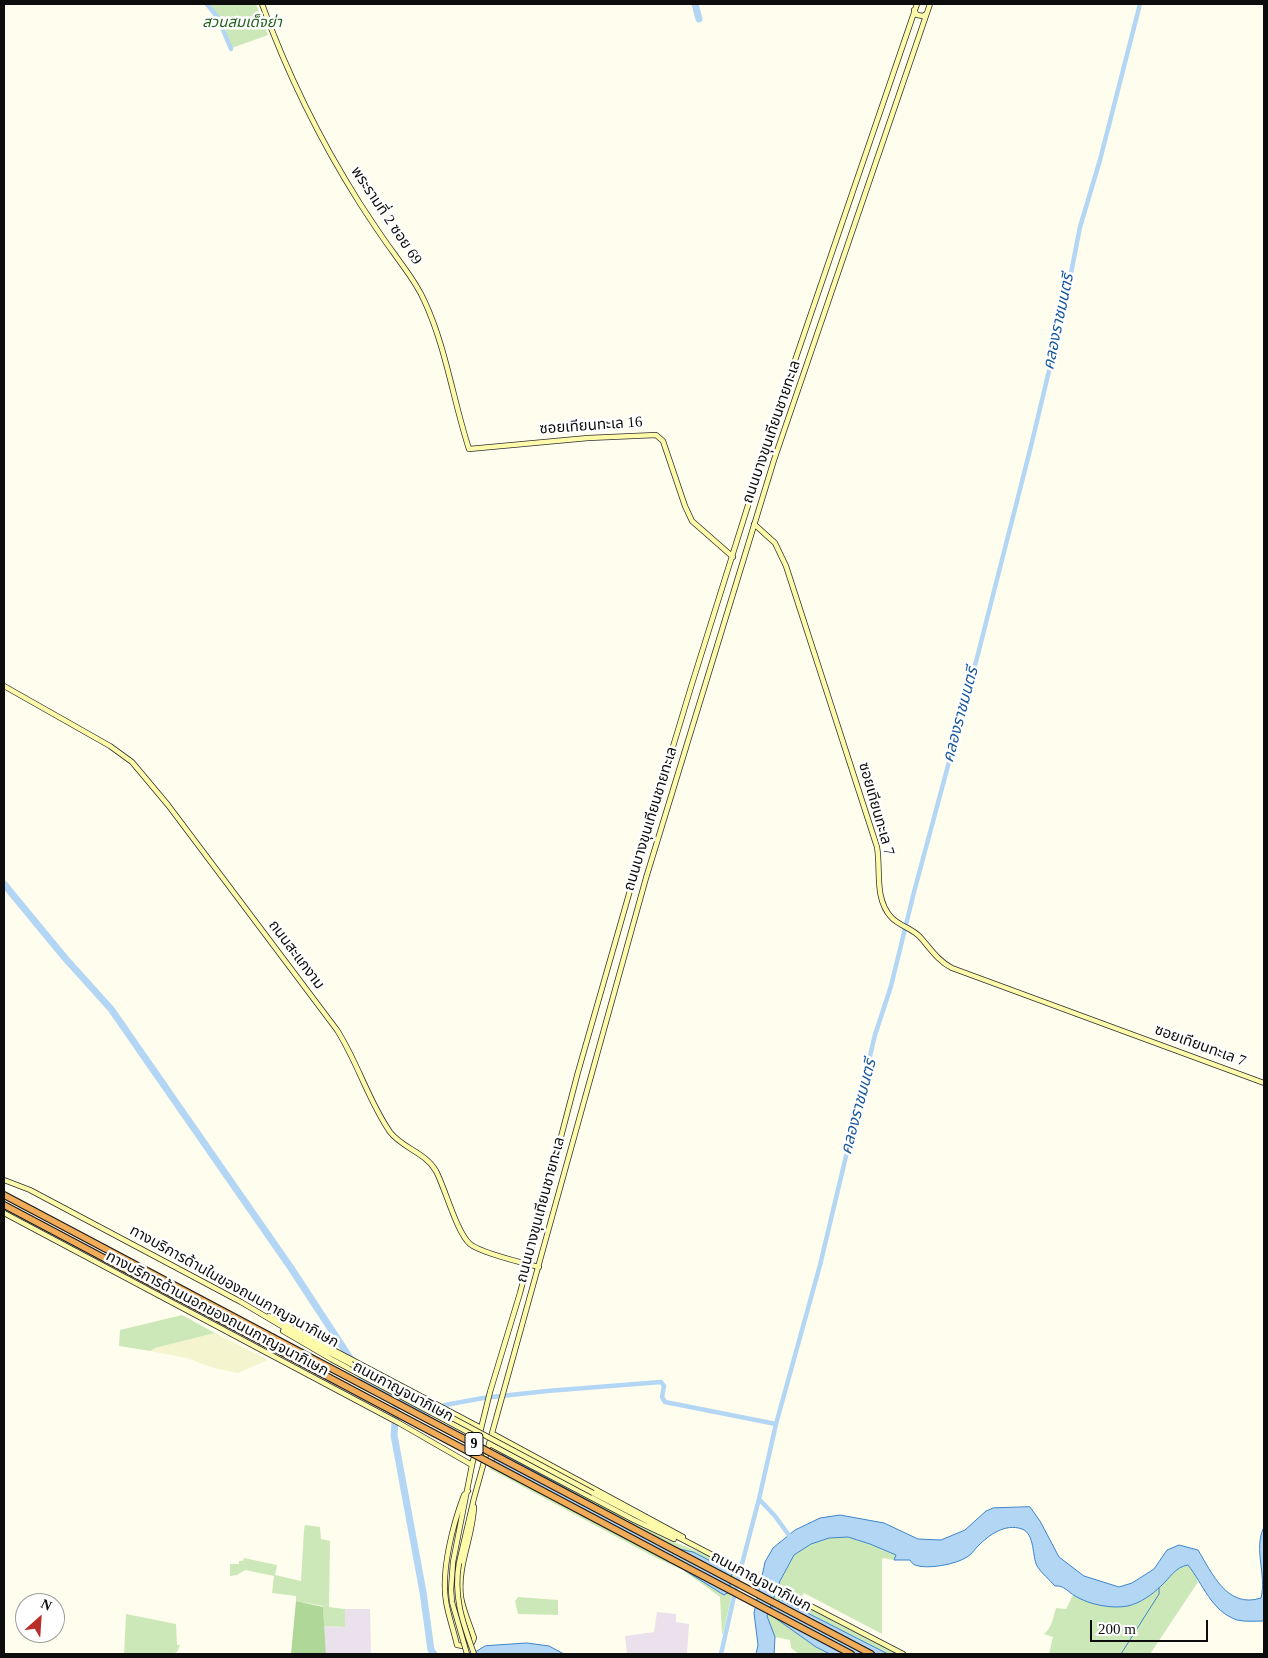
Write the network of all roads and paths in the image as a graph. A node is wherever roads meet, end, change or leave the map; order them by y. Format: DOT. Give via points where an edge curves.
graph roads {
  1 [pos="262,4"];
  2 [pos="916,4"];
  3 [pos="930,4"];
  4 [pos="914,10"];
  5 [pos="926,14"];
  6 [pos="914,33"];
  7 [pos="469,449"];
  8 [pos="748,506"];
  9 [pos="758,511"];
  10 [pos="754,524"];
  11 [pos="732,557"];
  12 [pos="4,686"];
  13 [pos="620,923"];
  14 [pos="632,926"];
  15 [pos="616,939"];
  16 [pos="628,942"];
  17 [pos="1264,1083"];
  18 [pos="4,1180"];
  19 [pos="4,1194"];
  20 [pos="4,1205"];
  21 [pos="4,1213"];
  22 [pos="528,1264"];
  23 [pos="539,1267"];
  24 [pos="240,1302"];
  25 [pos="481,1428"];
  26 [pos="493,1434"];
  27 [pos="479,1438"];
  28 [pos="490,1444"];
  29 [pos="472,1465"];
  30 [pos="468,1491"];
  31 [pos="474,1498"];
  32 [pos="708,1553"];
  33 [pos="467,1654"];
  34 [pos="474,1654"];
  35 [pos="851,1654"];
  36 [pos="871,1654"];
  37 [pos="903,1654"];
  1 -- 7 [label="main road, พระรามที่ 2 ซอย 69" via="298,90 341,172 424,300"];
  2 -- 4 [label="main road, ถนนบางขุนเทียนชายทะเล"];
  3 -- 5 [label="main road, ถนนบางขุนเทียนชายทะเล"];
  4 -- 5 [label="main road" via="917,15"];
  4 -- 6 [label="main road, ถนนบางขุนเทียนชายทะเล"];
  5 -- 6 [label="main road, ถนนบางขุนเทียนชายทะเล"];
  6 -- 8 [label="main road, ถนนบางขุนเทียนชายทะเล" via="777,413"];
  6 -- 9 [label="main road, ถนนบางขุนเทียนชายทะเล"];
  7 -- 11 [label="main road, ซอยเทียนทะเล 16" via="656,435 663,441 692,521"];
  8 -- 9 [label="main road" via="751,512"];
  8 -- 11 [label="main road, ถนนบางขุนเทียนชายทะเล"];
  9 -- 10 [label="main road, ถนนบางขุนเทียนชายทะเล"];
  10 -- 14 [label="main road, ถนนบางขุนเทียนชายทะเล"];
  10 -- 17 [label="main road, ซอยเทียนทะเล 7" via="775,544 786,566 876,847 881,896 893,919 914,931 939,960 952,968"];
  11 -- 13 [label="main road, ถนนบางขุนเทียนชายทะเล"];
  12 -- 22 [label="main road, ถนนสะแกงาม" via="110,746 132,762 337,1030 374,1106 391,1133 431,1163 464,1237 476,1248"];
  13 -- 14 [label="main road"];
  13 -- 15 [label="main road, ถนนบางขุนเทียนชายทะเล"];
  14 -- 16 [label="main road, ถนนบางขุนเทียนชายทะเล"];
  15 -- 16 [label="main road"];
  15 -- 22 [label="main road, ถนนบางขุนเทียนชายทะเล"];
  16 -- 23 [label="main road, ถนนบางขุนเทียนชายทะเล"];
  18 -- 24 [label="main road, ทางบริการด้านในของถนนกาญจนาภิเษก" via="30,1190"];
  19 -- 36 [label="highway, ถนนกาญจนาภิเษก / 9, bridge"];
  20 -- 35 [label="highway, ถนนกาญจนาภิเษก / 9, bridge"];
  21 -- 29 [label="main road, ทางบริการด้านนอกของถนนกาญจนาภิเษก"];
  22 -- 23 [label="main road, ถนนสะแกงาม"];
  22 -- 25 [label="main road, ถนนบางขุนเทียนชายทะเล"];
  23 -- 26 [label="main road, ถนนบางขุนเทียนชายทะเล"];
  24 -- 25 [label="main road"];
  24 -- 27 [label="main road" via="369,1380"];
  24 -- 32 [label="main road, ทางบริการด้านในของถนนกาญจนาภิเษก, bridge" via="307,1341"];
  25 -- 27 [label="main road, ถนนบางขุนเทียนชายทะเล"];
  26 -- 28 [label="main road, ถนนบางขุนเทียนชายทะเล"];
  26 -- 32 [label="main road"];
  27 -- 29 [label="main road, ถนนบางขุนเทียนชายทะเล"];
  28 -- 31 [label="main road, ถนนบางขุนเทียนชายทะเล"];
  28 -- 32 [label="main road" via="634,1520"];
  29 -- 30 [label="main road, ถนนบางขุนเทียนชายทะเล"];
  30 -- 31 [label="main road" via="453,1531 445,1575 446,1600 457,1645 463,1646 472,1643 474,1638 461,1597 461,1577 473,1521"];
  30 -- 33 [label="main road, ถนนบางขุนเทียนชายทะเล, bridge" via="453,1562 451,1590"];
  31 -- 34 [label="main road, ถนนบางขุนเทียนชายทะเล, bridge" via="456,1578 457,1599"];
  32 -- 37 [label="main road, ทางบริการด้านในของถนนกาญจนาภิเษก"];
}
